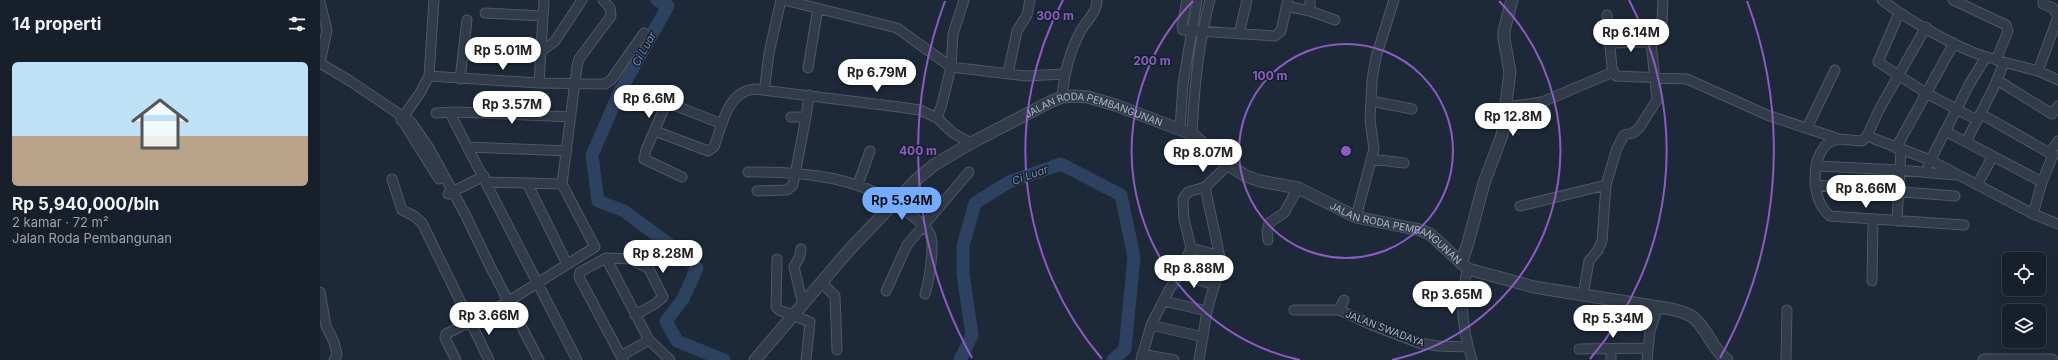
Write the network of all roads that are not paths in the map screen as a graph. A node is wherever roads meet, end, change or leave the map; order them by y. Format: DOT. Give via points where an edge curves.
graph roads {
  1 [pos="434,0"];
  2 [pos="544,0"];
  3 [pos="603,0"];
  4 [pos="781,0"];
  5 [pos="784,0"];
  6 [pos="964,0"];
  7 [pos="1030,0"];
  8 [pos="1097,0"];
  9 [pos="1187,0"];
  10 [pos="1197,0"];
  11 [pos="1210,0"];
  12 [pos="1247,0"];
  13 [pos="1310,0"];
  14 [pos="1394,0"];
  15 [pos="1512,0"];
  16 [pos="1663,0"];
  17 [pos="1882,0"];
  18 [pos="1953,0"];
  19 [pos="2043,0"];
  20 [pos="578,1"];
  21 [pos="320,2"];
  22 [pos="1287,3"];
  23 [pos="818,8"];
  24 [pos="1310,11"];
  25 [pos="485,13"];
  26 [pos="1900,13"];
  27 [pos="1607,15"];
  28 [pos="543,16"];
  29 [pos="2058,17"];
  30 [pos="467,20"];
  31 [pos="1334,20"];
  32 [pos="1926,27"];
  33 [pos="1192,31"];
  34 [pos="1202,31"];
  35 [pos="644,32"];
  36 [pos="1239,34"];
  37 [pos="1651,42"];
  38 [pos="1610,43"];
  39 [pos="1954,43"];
  40 [pos="464,46"];
  41 [pos="542,51"];
  42 [pos="1986,57"];
  43 [pos="2000,61"];
  44 [pos="320,63"];
  45 [pos="951,67"];
  46 [pos="808,68"];
  47 [pos="1835,70"];
  48 [pos="2038,71"];
  49 [pos="1613,72"];
  50 [pos="1008,73"];
  51 [pos="1064,74"];
  52 [pos="429,76"];
  53 [pos="1899,77"];
  54 [pos="1655,78"];
  55 [pos="460,79"];
  56 [pos="1997,80"];
  57 [pos="2058,80"];
  58 [pos="539,83"];
  59 [pos="575,84"];
  60 [pos="765,85"];
  61 [pos="1926,94"];
  62 [pos="809,95"];
  63 [pos="1062,97"];
  64 [pos="1371,101"];
  65 [pos="2058,106"];
  66 [pos="1507,107"];
  67 [pos="1412,109"];
  68 [pos="1956,109"];
  69 [pos="436,113"];
  70 [pos="450,113"];
  71 [pos="401,117"];
  72 [pos="791,117"];
  73 [pos="806,117"];
  74 [pos="1979,117"];
  75 [pos="571,118"];
  76 [pos="937,118"];
  77 [pos="722,124"];
  78 [pos="1180,128"];
  79 [pos="1807,128"];
  80 [pos="655,131"];
  81 [pos="1945,131"];
  82 [pos="1192,134"];
  83 [pos="1867,136"];
  84 [pos="1839,138"];
  85 [pos="2058,141"];
  86 [pos="1966,142"];
  87 [pos="971,143"];
  88 [pos="469,147"];
  89 [pos="1898,149"];
  90 [pos="567,151"];
  91 [pos="870,151"];
  92 [pos="2050,153"];
  93 [pos="1993,156"];
  94 [pos="1371,159"];
  95 [pos="1930,160"];
  96 [pos="1404,162"];
  97 [pos="1228,165"];
  98 [pos="1817,166"];
  99 [pos="1900,170"];
  100 [pos="748,172"];
  101 [pos="969,172"];
  102 [pos="1926,173"];
  103 [pos="795,174"];
  104 [pos="1960,176"];
  105 [pos="682,177"];
  106 [pos="392,179"];
  107 [pos="485,179"];
  108 [pos="2042,182"];
  109 [pos="527,184"];
  110 [pos="562,184"];
  111 [pos="858,184"];
  112 [pos="1606,184"];
  113 [pos="1977,184"];
  114 [pos="1815,185"];
  115 [pos="1206,187"];
  116 [pos="1298,188"];
  117 [pos="757,191"];
  118 [pos="450,192"];
  119 [pos="1898,192"];
  120 [pos="1955,196"];
  121 [pos="894,202"];
  122 [pos="1520,206"];
  123 [pos="2033,214"];
  124 [pos="1356,217"];
  125 [pos="1873,220"];
  126 [pos="1897,221"];
  127 [pos="922,224"];
  128 [pos="2058,224"];
  129 [pos="1964,225"];
  130 [pos="1268,240"];
  131 [pos="1191,248"];
  132 [pos="801,249"];
  133 [pos="1220,256"];
  134 [pos="606,258"];
  135 [pos="777,259"];
  136 [pos="567,264"];
  137 [pos="1464,266"];
  138 [pos="1180,274"];
  139 [pos="1872,281"];
  140 [pos="538,282"];
  141 [pos="822,283"];
  142 [pos="1215,285"];
  143 [pos="886,291"];
  144 [pos="320,292"];
  145 [pos="925,294"];
  146 [pos="1583,295"];
  147 [pos="1344,300"];
  148 [pos="1164,301"];
  149 [pos="506,302"];
  150 [pos="803,305"];
  151 [pos="1658,307"];
  152 [pos="1294,310"];
  153 [pos="1339,310"];
  154 [pos="1787,310"];
  155 [pos="1208,311"];
  156 [pos="636,315"];
  157 [pos="794,315"];
  158 [pos="471,321"];
  159 [pos="1151,325"];
  160 [pos="1203,337"];
  161 [pos="649,340"];
  162 [pos="526,341"];
  163 [pos="1468,347"];
  164 [pos="1647,348"];
  165 [pos="1579,349"];
  166 [pos="837,350"];
  167 [pos="1611,350"];
  168 [pos="1142,357"];
  169 [pos="622,358"];
  170 [pos="334,360"];
  171 [pos="456,360"];
  172 [pos="489,360"];
  173 [pos="532,360"];
  174 [pos="539,360"];
  175 [pos="577,360"];
  176 [pos="670,360"];
  177 [pos="755,360"];
  178 [pos="806,360"];
  179 [pos="1174,360"];
  180 [pos="1199,360"];
  181 [pos="1472,360"];
  182 [pos="1611,360"];
  183 [pos="1647,360"];
  184 [pos="1727,360"];
  185 [pos="1786,360"];
  186 [pos="1984,360"];
  187 [pos="2052,360"];
  1 -- 52 [label="street"];
  2 -- 28 [label="street"];
  3 -- 59 [label="street" via="610,8 611,16 579,59"];
  4 -- 60 [label="street" via="769,52"];
  5 -- 23 [label="street"];
  6 -- 45 [label="street" via="951,42"];
  7 -- 50 [label="street" via="1027,15 1016,31"];
  8 -- 51 [label="street" via="1096,8 1080,32"];
  9 -- 33 [label="street" via="1182,28"];
  10 -- 33 [label="street"];
  11 -- 34 [label="street"];
  12 -- 36 [label="street"];
  13 -- 24 [label="street"];
  14 -- 64 [label="street" via="1376,57"];
  15 -- 66 [label="street" via="1505,22 1504,39 1510,72"];
  16 -- 37 [label="street" via="1662,22 1652,33"];
  17 -- 26 [label="street"];
  18 -- 43 [label="street" via="2006,25 2008,30"];
  19 -- 29 [label="street" via="2043,4 2054,8"];
  20 -- 41 [label="street" via="555,41"];
  21 -- 44 [label="street" via="327,30"];
  22 -- 24 [label="street"];
  22 -- 36 [label="street" via="1278,35"];
  23 -- 45 [label="street" via="897,28"];
  23 -- 46 [label="street"];
  24 -- 31 [label="street"];
  25 -- 28 [label="street"];
  26 -- 32 [label="street"];
  26 -- 53 [label="street" via="1877,60"];
  27 -- 38 [label="street"];
  28 -- 41 [label="street"];
  29 -- 48 [label="street"];
  30 -- 40 [label="street"];
  32 -- 39 [label="street"];
  32 -- 53 [label="street"];
  33 -- 34 [label="street"];
  33 -- 78 [label="street" via="1183,84"];
  34 -- 36 [label="street"];
  34 -- 82 [label="street"];
  35 -- 59 [label="street" via="608,83"];
  37 -- 38 [label="street"];
  37 -- 54 [label="street"];
  38 -- 49 [label="street"];
  39 -- 42 [label="street"];
  39 -- 61 [label="street"];
  40 -- 41 [label="street"];
  40 -- 55 [label="street"];
  41 -- 58 [label="street"];
  42 -- 43 [label="street"];
  42 -- 68 [label="street"];
  43 -- 48 [label="street"];
  43 -- 56 [label="street"];
  44 -- 71 [label="street"];
  45 -- 50 [label="street"];
  45 -- 76 [label="street"];
  47 -- 79 [label="street"];
  48 -- 57 [label="street"];
  49 -- 54 [label="street" via="1616,76"];
  49 -- 66 [label="street" via="1542,102"];
  50 -- 51 [label="street" via="1026,76"];
  51 -- 63 [label="street"];
  52 -- 55 [label="street"];
  52 -- 71 [label="street" via="420,93"];
  53 -- 61 [label="street"];
  53 -- 83 [label="street"];
  54 -- 79 [label="street" via="1694,81 1746,107"];
  54 -- 112 [label="street" via="1656,103 1639,128 1621,138"];
  55 -- 58 [label="street"];
  56 -- 65 [label="street" via="2052,114"];
  56 -- 74 [label="street"];
  58 -- 59 [label="street"];
  59 -- 75 [label="street"];
  61 -- 68 [label="street"];
  61 -- 89 [label="street"];
  62 -- 73 [label="street"];
  62 -- 76 [label="street" via="920,110"];
  62 -- 77 [label="street" via="761,89 747,90 734,97"];
  63 -- 78 [label="street, JALAN RODA PEMBANGUNAN" via="1088,97"];
  63 -- 87 [label="street, JALAN RODA PEMBANGUNAN"];
  64 -- 67 [label="street"];
  64 -- 94 [label="street" via="1370,120 1374,149"];
  66 -- 137 [label="street" via="1502,135 1484,183"];
  68 -- 74 [label="street"];
  68 -- 81 [label="street"];
  69 -- 70 [label="street"];
  70 -- 75 [label="street"];
  70 -- 88 [label="street"];
  71 -- 118 [label="street"];
  72 -- 73 [label="street"];
  73 -- 103 [label="street"];
  74 -- 86 [label="street"];
  74 -- 92 [label="street"];
  75 -- 90 [label="street"];
  76 -- 87 [label="street" via="960,138"];
  77 -- 80 [label="street" via="669,104 665,106"];
  77 -- 80 [label="street" via="714,147 706,152"];
  78 -- 82 [label="street, JALAN RODA PEMBANGUNAN"];
  79 -- 84 [label="street"];
  80 -- 105 [label="street" via="644,158"];
  81 -- 86 [label="street"];
  81 -- 95 [label="street"];
  82 -- 97 [label="street, JALAN RODA PEMBANGUNAN"];
  83 -- 84 [label="street" via="1858,142"];
  83 -- 89 [label="street"];
  84 -- 98 [label="street" via="1826,146"];
  85 -- 92 [label="street"];
  86 -- 93 [label="street"];
  87 -- 121 [label="street, JALAN RODA PEMBANGUNAN" via="934,165"];
  88 -- 90 [label="street"];
  88 -- 107 [label="street"];
  89 -- 95 [label="street"];
  89 -- 99 [label="street"];
  90 -- 110 [label="street"];
  91 -- 111 [label="street"];
  92 -- 108 [label="street" via="2053,157"];
  93 -- 108 [label="street"];
  93 -- 113 [label="street"];
  94 -- 96 [label="street"];
  94 -- 124 [label="street"];
  95 -- 102 [label="street"];
  95 -- 104 [label="street"];
  97 -- 115 [label="street"];
  97 -- 116 [label="street, JALAN RODA PEMBANGUNAN" via="1253,179"];
  98 -- 99 [label="street"];
  98 -- 114 [label="street"];
  99 -- 102 [label="street"];
  99 -- 119 [label="street"];
  100 -- 103 [label="street"];
  101 -- 127 [label="street"];
  102 -- 104 [label="street"];
  103 -- 111 [label="street"];
  103 -- 117 [label="street" via="791,188"];
  104 -- 113 [label="street"];
  106 -- 158 [label="street" via="402,210 422,223"];
  107 -- 109 [label="street"];
  107 -- 118 [label="street"];
  107 -- 140 [label="street"];
  108 -- 123 [label="street"];
  109 -- 110 [label="street"];
  109 -- 136 [label="street"];
  110 -- 136 [label="street" via="595,247"];
  111 -- 121 [label="street"];
  112 -- 122 [label="street"];
  112 -- 146 [label="street" via="1602,241 1589,261"];
  113 -- 123 [label="street"];
  114 -- 119 [label="street"];
  114 -- 125 [label="street" via="1822,207 1830,216"];
  115 -- 131 [label="street" via="1188,192 1183,199 1184,219"];
  115 -- 133 [label="street"];
  116 -- 124 [label="street, JALAN RODA PEMBANGUNAN"];
  116 -- 130 [label="street" via="1284,213 1268,223"];
  118 -- 149 [label="street"];
  119 -- 120 [label="street"];
  119 -- 126 [label="street"];
  121 -- 127 [label="street"];
  121 -- 141 [label="street, JALAN RODA PEMBANGUNAN"];
  123 -- 128 [label="street"];
  124 -- 137 [label="street, JALAN RODA PEMBANGUNAN" via="1430,234"];
  125 -- 126 [label="street"];
  125 -- 139 [label="street"];
  126 -- 129 [label="street"];
  127 -- 143 [label="street" via="904,249"];
  127 -- 145 [label="street" via="931,238 929,278"];
  131 -- 133 [label="street"];
  131 -- 138 [label="street"];
  132 -- 150 [label="street" via="794,266"];
  133 -- 142 [label="street" via="1221,262"];
  134 -- 156 [label="street"];
  134 -- 156 [label="street" via="630,259 644,265 661,291 662,300"];
  134 -- 169 [label="street" via="580,272 579,277"];
  135 -- 157 [label="street" via="776,307"];
  136 -- 140 [label="street"];
  137 -- 146 [label="street, JALAN RODA PEMBANGUNAN" via="1534,287"];
  137 -- 163 [label="street" via="1462,310"];
  138 -- 142 [label="street"];
  138 -- 148 [label="street"];
  140 -- 149 [label="street"];
  140 -- 175 [label="street"];
  141 -- 150 [label="street, JALAN RODA PEMBANGUNAN"];
  141 -- 166 [label="street" via="835,296"];
  142 -- 155 [label="street"];
  144 -- 170 [label="street" via="326,326 336,350"];
  146 -- 151 [label="street, JALAN RODA PEMBANGUNAN"];
  147 -- 153 [label="street, JALAN SWADAYA"];
  148 -- 155 [label="street"];
  148 -- 159 [label="street"];
  149 -- 158 [label="street"];
  149 -- 162 [label="street"];
  150 -- 157 [label="street, JALAN RODA PEMBANGUNAN"];
  151 -- 164 [label="street"];
  151 -- 184 [label="street, JALAN RODA PEMBANGUNAN" via="1685,312 1694,318 1714,347"];
  152 -- 153 [label="street"];
  153 -- 163 [label="street, JALAN SWADAYA" via="1419,343"];
  154 -- 185 [label="street"];
  155 -- 160 [label="street"];
  156 -- 161 [label="street"];
  157 -- 177 [label="street, JALAN RODA PEMBANGUNAN"];
  157 -- 178 [label="street" via="810,322"];
  158 -- 171 [label="street" via="446,334 445,338"];
  158 -- 172 [label="street"];
  159 -- 160 [label="street"];
  159 -- 168 [label="street"];
  160 -- 180 [label="street"];
  161 -- 169 [label="street"];
  161 -- 176 [label="street"];
  162 -- 173 [label="street"];
  162 -- 174 [label="street"];
  163 -- 181 [label="street"];
  164 -- 167 [label="street"];
  164 -- 183 [label="street"];
  165 -- 167 [label="street"];
  167 -- 182 [label="street"];
  168 -- 179 [label="street"];
  186 -- 187 [label="street"];
}
